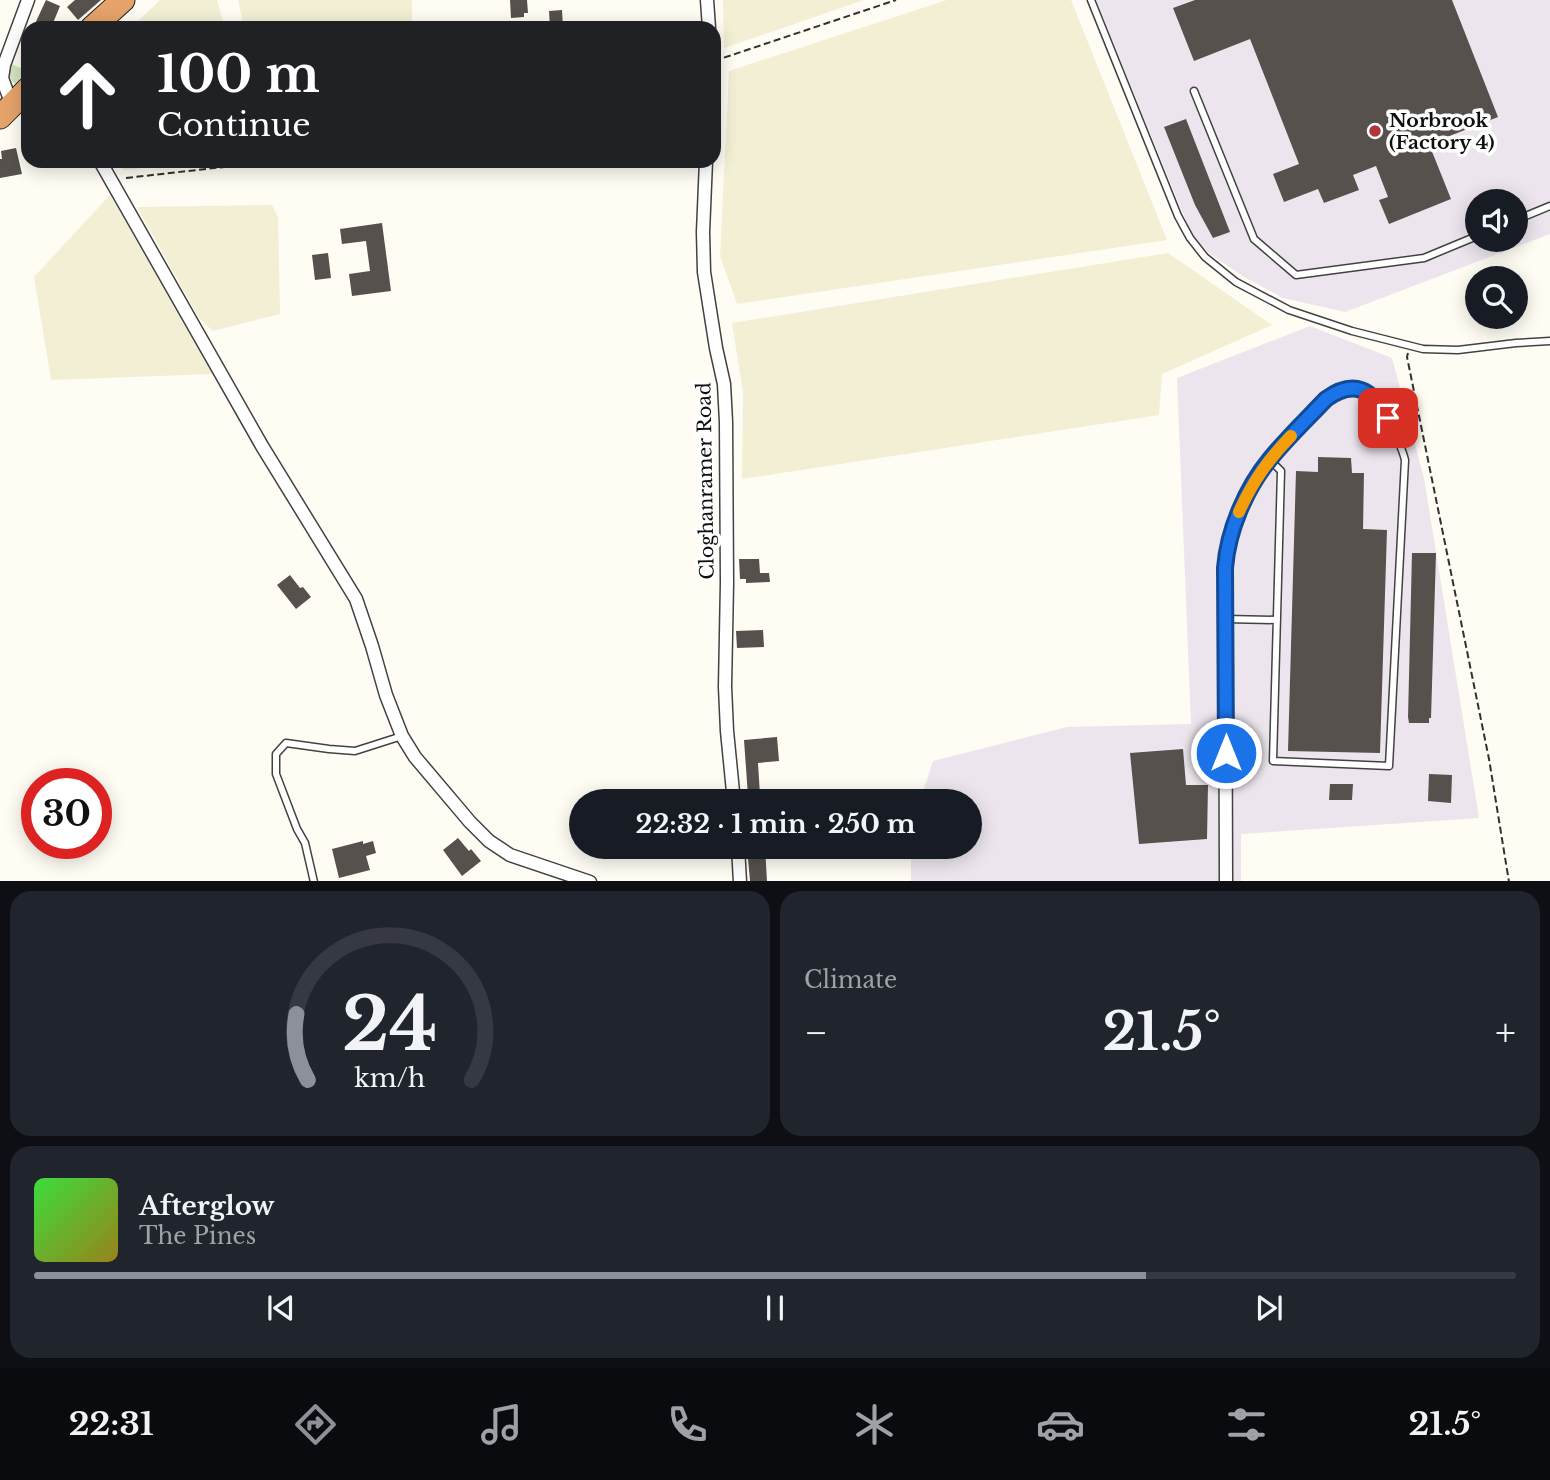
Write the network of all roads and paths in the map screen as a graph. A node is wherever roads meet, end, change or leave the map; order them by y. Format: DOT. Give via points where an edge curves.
graph roads {
  1 [pos="28,0"];
  2 [pos="123,0"];
  3 [pos="707,0"];
  4 [pos="896,0"];
  5 [pos="1091,0"];
  6 [pos="100,21"];
  7 [pos="708,21"];
  8 [pos="721,59"];
  9 [pos="2,62"];
  10 [pos="1194,91"];
  11 [pos="13,103"];
  12 [pos="104,168"];
  13 [pos="212,168"];
  14 [pos="706,168"];
  15 [pos="111,179"];
  16 [pos="1550,206"];
  17 [pos="1528,215"];
  18 [pos="1465,241"];
  19 [pos="1550,341"];
  20 [pos="1410,346"];
  21 [pos="1269,459"];
  22 [pos="1225,568"];
  23 [pos="1225,619"];
  24 [pos="1277,620"];
  25 [pos="402,736"];
  26 [pos="733,789"];
  27 [pos="739,859"];
  28 [pos="314,881"];
  29 [pos="590,881"];
  30 [pos="740,881"];
  31 [pos="1226,881"];
  32 [pos="1509,881"];
  1 -- 9 [label="street"];
  2 -- 6 [label="highway"];
  3 -- 7 [label="street"];
  4 -- 8 [label="path"];
  5 -- 20 [label="lane" via="1178,216 1205,257 1237,282 1289,310"];
  9 -- 11 [label="street" via="2,78"];
  10 -- 18 [label="lane" via="1254,239 1296,275 1424,258"];
  12 -- 15 [label="street"];
  13 -- 15 [label="path"];
  14 -- 26 [label="street, Cloghanramer Road" via="704,272 724,384 726,422 725,687"];
  15 -- 25 [label="street" via="262,446 356,599"];
  16 -- 17 [label="lane"];
  19 -- 20 [label="lane" via="1458,350"];
  20 -- 32 [label="path" via="1407,357 1489,759"];
  21 -- 22 [label="lane" via="1240,510"];
  21 -- 24 [label="lane" via="1281,471"];
  21 -- 24 [label="lane" via="1326,399 1353,388 1380,403 1402,449 1405,476 1388,766 1273,761"];
  22 -- 23 [label="street"];
  23 -- 24 [label="lane"];
  23 -- 31 [label="street"];
  25 -- 28 [label="lane" via="355,751 286,743 276,754 276,774 305,844"];
  25 -- 29 [label="street" via="489,841 510,855"];
  27 -- 30 [label="street"];
}
